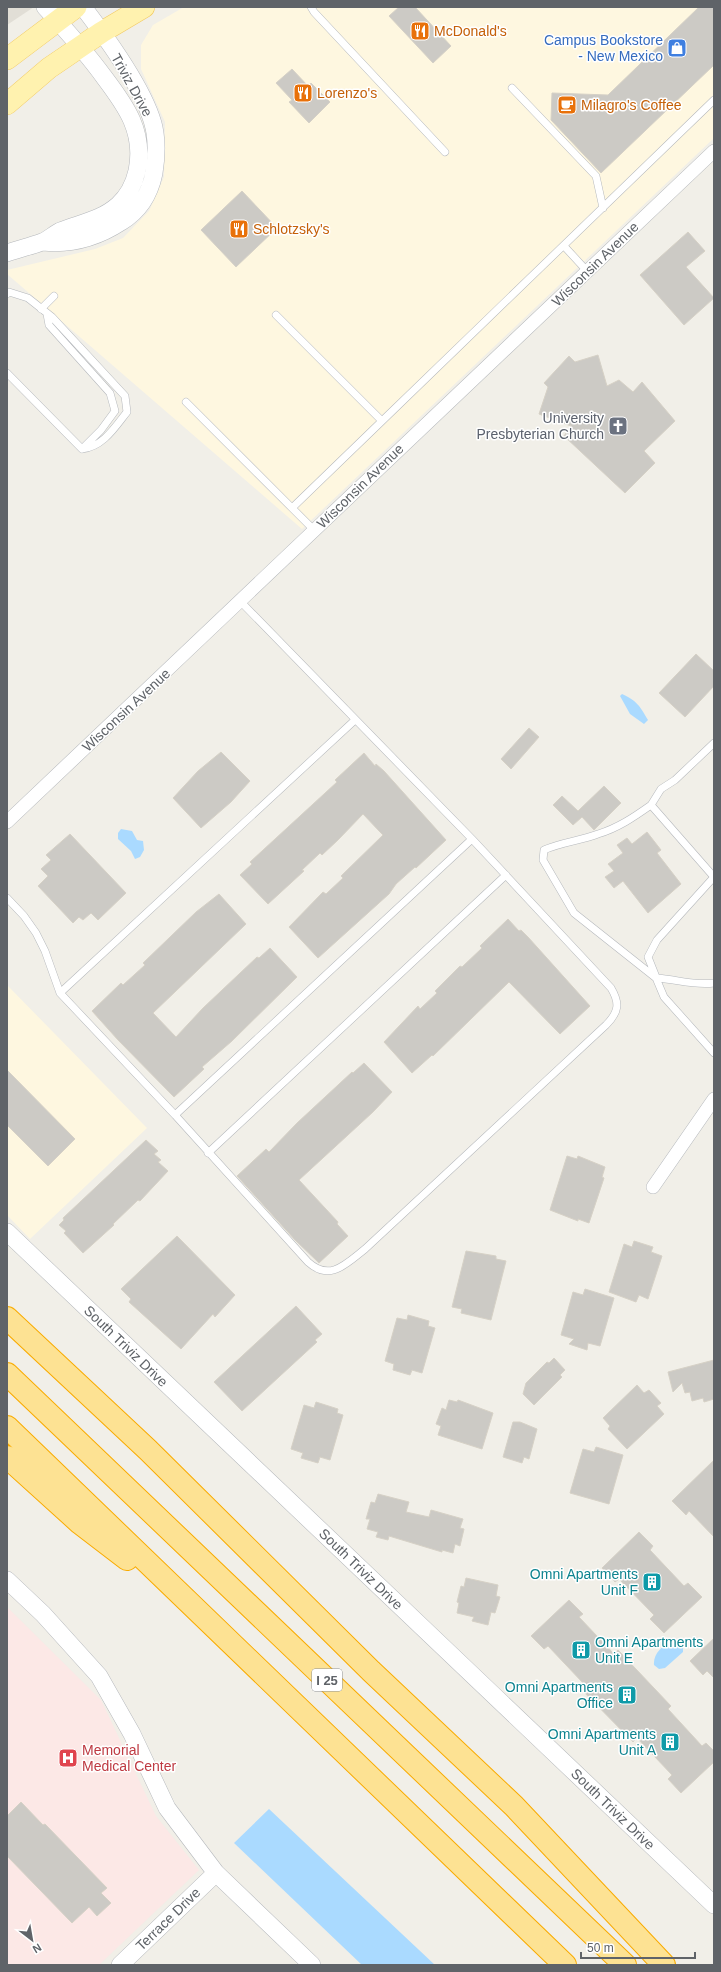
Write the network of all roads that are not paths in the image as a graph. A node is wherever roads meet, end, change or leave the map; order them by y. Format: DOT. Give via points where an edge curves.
graph roads {
  1 [pos="76,7"];
  2 [pos="83,7"];
  3 [pos="144,7"];
  4 [pos="311,7"];
  5 [pos="51,14"];
  6 [pos="102,32"];
  7 [pos="81,46"];
  8 [pos="7,59"];
  9 [pos="512,88"];
  10 [pos="714,100"];
  11 [pos="7,104"];
  12 [pos="714,151"];
  13 [pos="445,152"];
  14 [pos="603,208"];
  15 [pos="44,242"];
  16 [pos="564,246"];
  17 [pos="7,253"];
  18 [pos="587,271"];
  19 [pos="7,294"];
  20 [pos="54,296"];
  21 [pos="40,309"];
  22 [pos="48,314"];
  23 [pos="276,315"];
  24 [pos="7,373"];
  25 [pos="186,402"];
  26 [pos="382,421"];
  27 [pos="82,449"];
  28 [pos="292,508"];
  29 [pos="314,530"];
  30 [pos="241,602"];
  31 [pos="355,720"];
  32 [pos="714,743"];
  33 [pos="650,805"];
  34 [pos="7,822"];
  35 [pos="472,839"];
  36 [pos="506,875"];
  37 [pos="714,877"];
  38 [pos="7,898"];
  39 [pos="656,978"];
  40 [pos="714,983"];
  41 [pos="60,993"];
  42 [pos="714,1052"];
  43 [pos="714,1100"];
  44 [pos="175,1115"];
  45 [pos="208,1153"];
  46 [pos="653,1187"];
  47 [pos="7,1232"];
  48 [pos="7,1318"];
  49 [pos="7,1374"];
  50 [pos="7,1427"];
  51 [pos="7,1457"];
  52 [pos="7,1580"];
  53 [pos="228,1639"];
  54 [pos="216,1873"];
  55 [pos="714,1905"];
  56 [pos="120,1965"];
  57 [pos="312,1965"];
  58 [pos="565,1965"];
  59 [pos="625,1965"];
  60 [pos="664,1965"];
  1 -- 5 [label="main road"];
  2 -- 6 [label="street, Triviz Drive"];
  3 -- 6 [label="main road"];
  4 -- 13 [label="lane"];
  5 -- 7 [label="street, Triviz Drive"];
  5 -- 8 [label="main road"];
  6 -- 7 [label="main road"];
  6 -- 15 [label="street, Triviz Drive" via="138,89 152,118 156,133 153,179 149,191 135,211 111,229 61,244"];
  7 -- 11 [label="main road" via="49,68"];
  7 -- 15 [label="street, Triviz Drive" via="127,108 137,135 138,166 131,188 118,204 97,219 59,232"];
  9 -- 14 [label="lane" via="596,176"];
  10 -- 14 [label="lane"];
  12 -- 18 [label="street, Wisconsin Avenue"];
  14 -- 16 [label="lane"];
  15 -- 17 [label="street, Triviz Drive"];
  16 -- 18 [label="lane"];
  16 -- 26 [label="lane"];
  18 -- 29 [label="street, Wisconsin Avenue"];
  19 -- 21 [label="lane" via="9,292 28,298"];
  20 -- 21 [label="lane"];
  21 -- 22 [label="lane"];
  22 -- 27 [label="lane" via="49,325 110,393 115,411"];
  22 -- 27 [label="lane" via="125,396 127,412 104,439 91,448"];
  23 -- 26 [label="lane"];
  24 -- 27 [label="lane"];
  25 -- 28 [label="lane"];
  26 -- 28 [label="lane"];
  28 -- 29 [label="lane"];
  29 -- 30 [label="street, Wisconsin Avenue"];
  30 -- 31 [label="lane"];
  30 -- 34 [label="street, Wisconsin Avenue"];
  31 -- 35 [label="lane"];
  31 -- 41 [label="lane"];
  32 -- 33 [label="lane" via="675,780 661,789"];
  33 -- 37 [label="lane"];
  33 -- 39 [label="lane" via="617,827 597,835 556,844 544,850 543,860 574,913"];
  35 -- 36 [label="lane"];
  35 -- 44 [label="lane"];
  36 -- 45 [label="lane"];
  36 -- 45 [label="lane" via="611,988 617,998 617,1010 606,1025 365,1248 334,1270 316,1269 308,1262"];
  37 -- 39 [label="lane" via="657,940 648,957"];
  38 -- 41 [label="lane" via="36,933 45,950"];
  39 -- 40 [label="lane" via="700,985"];
  39 -- 42 [label="lane" via="664,996"];
  41 -- 44 [label="lane"];
  43 -- 46 [label="street"];
  44 -- 45 [label="lane"];
  47 -- 55 [label="street, South Triviz Drive"];
  48 -- 60 [label="highway" via="148,1450 371,1671 514,1806"];
  49 -- 59 [label="highway, I 25"];
  50 -- 53 [label="highway"];
  51 -- 53 [label="highway" via="80,1522"];
  52 -- 54 [label="street" via="43,1614 98,1676 132,1734 167,1808"];
  53 -- 58 [label="highway"];
  54 -- 56 [label="street, Terrace Drive"];
  54 -- 57 [label="street"];
}
